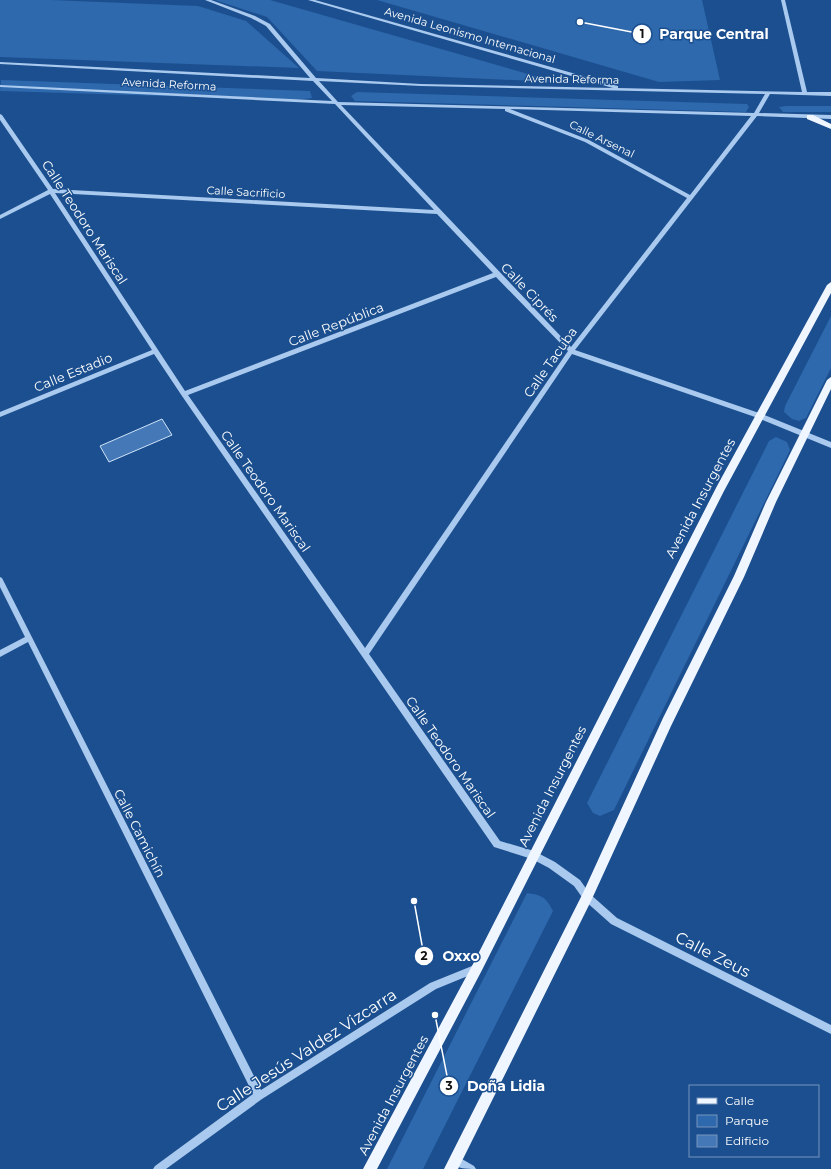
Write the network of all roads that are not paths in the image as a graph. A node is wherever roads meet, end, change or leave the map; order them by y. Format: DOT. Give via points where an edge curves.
graph roads {
  1 [pos="207,0"];
  2 [pos="310,0"];
  3 [pos="783,0"];
  4 [pos="0,63"];
  5 [pos="313,78"];
  6 [pos="0,86"];
  7 [pos="626,90"];
  8 [pos="768,94"];
  9 [pos="805,94"];
  10 [pos="831,94"];
  11 [pos="336,103"];
  12 [pos="501,108"];
  13 [pos="755,114"];
  14 [pos="0,116"];
  15 [pos="810,117"];
  16 [pos="831,117"];
  17 [pos="831,127"];
  18 [pos="51,191"];
  19 [pos="690,197"];
  20 [pos="439,212"];
  21 [pos="0,217"];
  22 [pos="496,274"];
  23 [pos="831,284"];
  24 [pos="155,351"];
  25 [pos="571,351"];
  26 [pos="831,380"];
  27 [pos="184,394"];
  28 [pos="0,414"];
  29 [pos="760,416"];
  30 [pos="804,434"];
  31 [pos="831,445"];
  32 [pos="0,580"];
  33 [pos="29,638"];
  34 [pos="0,654"];
  35 [pos="364,654"];
  36 [pos="534,855"];
  37 [pos="587,897"];
  38 [pos="477,968"];
  39 [pos="831,1030"];
  40 [pos="259,1096"];
  41 [pos="453,1164"];
  42 [pos="158,1169"];
  43 [pos="370,1169"];
  44 [pos="471,1169"];
  1 -- 5 [label="street" via="268,25"];
  2 -- 7 [label="street, Avenida Leonismo Internacional"];
  3 -- 9 [label="street"];
  4 -- 5 [label="street, Avenida Reforma"];
  5 -- 7 [label="street, Avenida Reforma" via="428,85"];
  5 -- 11 [label="street"];
  6 -- 11 [label="street, Avenida Reforma"];
  7 -- 8 [label="street, Avenida Reforma"];
  8 -- 9 [label="street, Avenida Reforma"];
  8 -- 13 [label="street, Calle Tacuba"];
  9 -- 10 [label="street, Avenida Reforma"];
  11 -- 12 [label="street, Avenida Reforma"];
  11 -- 20 [label="street, Calle Ciprés"];
  12 -- 13 [label="street, Avenida Reforma"];
  12 -- 19 [label="street, Calle Arsenal" via="587,141"];
  13 -- 15 [label="street, Avenida Reforma"];
  13 -- 19 [label="street, Calle Tacuba"];
  14 -- 18 [label="street, Calle Teodoro Mariscal"];
  15 -- 16 [label="street, Avenida Reforma"];
  15 -- 17 [label="main road"];
  18 -- 20 [label="street, Calle Sacrificio"];
  18 -- 21 [label="street"];
  18 -- 24 [label="street, Calle Teodoro Mariscal"];
  19 -- 25 [label="street, Calle Tacuba"];
  20 -- 22 [label="street, Calle Ciprés"];
  22 -- 25 [label="street, Calle Ciprés"];
  22 -- 27 [label="street, Calle República"];
  23 -- 29 [label="main road, Avenida Insurgentes"];
  24 -- 27 [label="street, Calle Teodoro Mariscal"];
  24 -- 28 [label="street, Calle Estadio"];
  25 -- 29 [label="street, Calle Ciprés"];
  25 -- 35 [label="street, Calle Tacuba"];
  26 -- 30 [label="main road"];
  27 -- 35 [label="street, Calle Teodoro Mariscal"];
  29 -- 30 [label="street"];
  29 -- 36 [label="main road, Avenida Insurgentes" via="720,489"];
  30 -- 31 [label="street"];
  30 -- 37 [label="main road" via="771,502 739,578 667,722"];
  32 -- 33 [label="street, Calle Camichín"];
  33 -- 34 [label="street"];
  33 -- 40 [label="street, Calle Camichín"];
  35 -- 36 [label="street, Calle Teodoro Mariscal" via="497,844"];
  36 -- 37 [label="street, Calle Teodoro Mariscal" via="577,883"];
  36 -- 38 [label="main road, Avenida Insurgentes"];
  37 -- 39 [label="street, Calle Zeus" via="614,920"];
  37 -- 41 [label="main road"];
  38 -- 40 [label="street, Calle Jesús Valdez Vizcarra" via="433,986"];
  38 -- 43 [label="main road, Avenida Insurgentes"];
  40 -- 42 [label="street, Calle Jesús Valdez Vizcarra"];
  41 -- 44 [label="street"];
}
